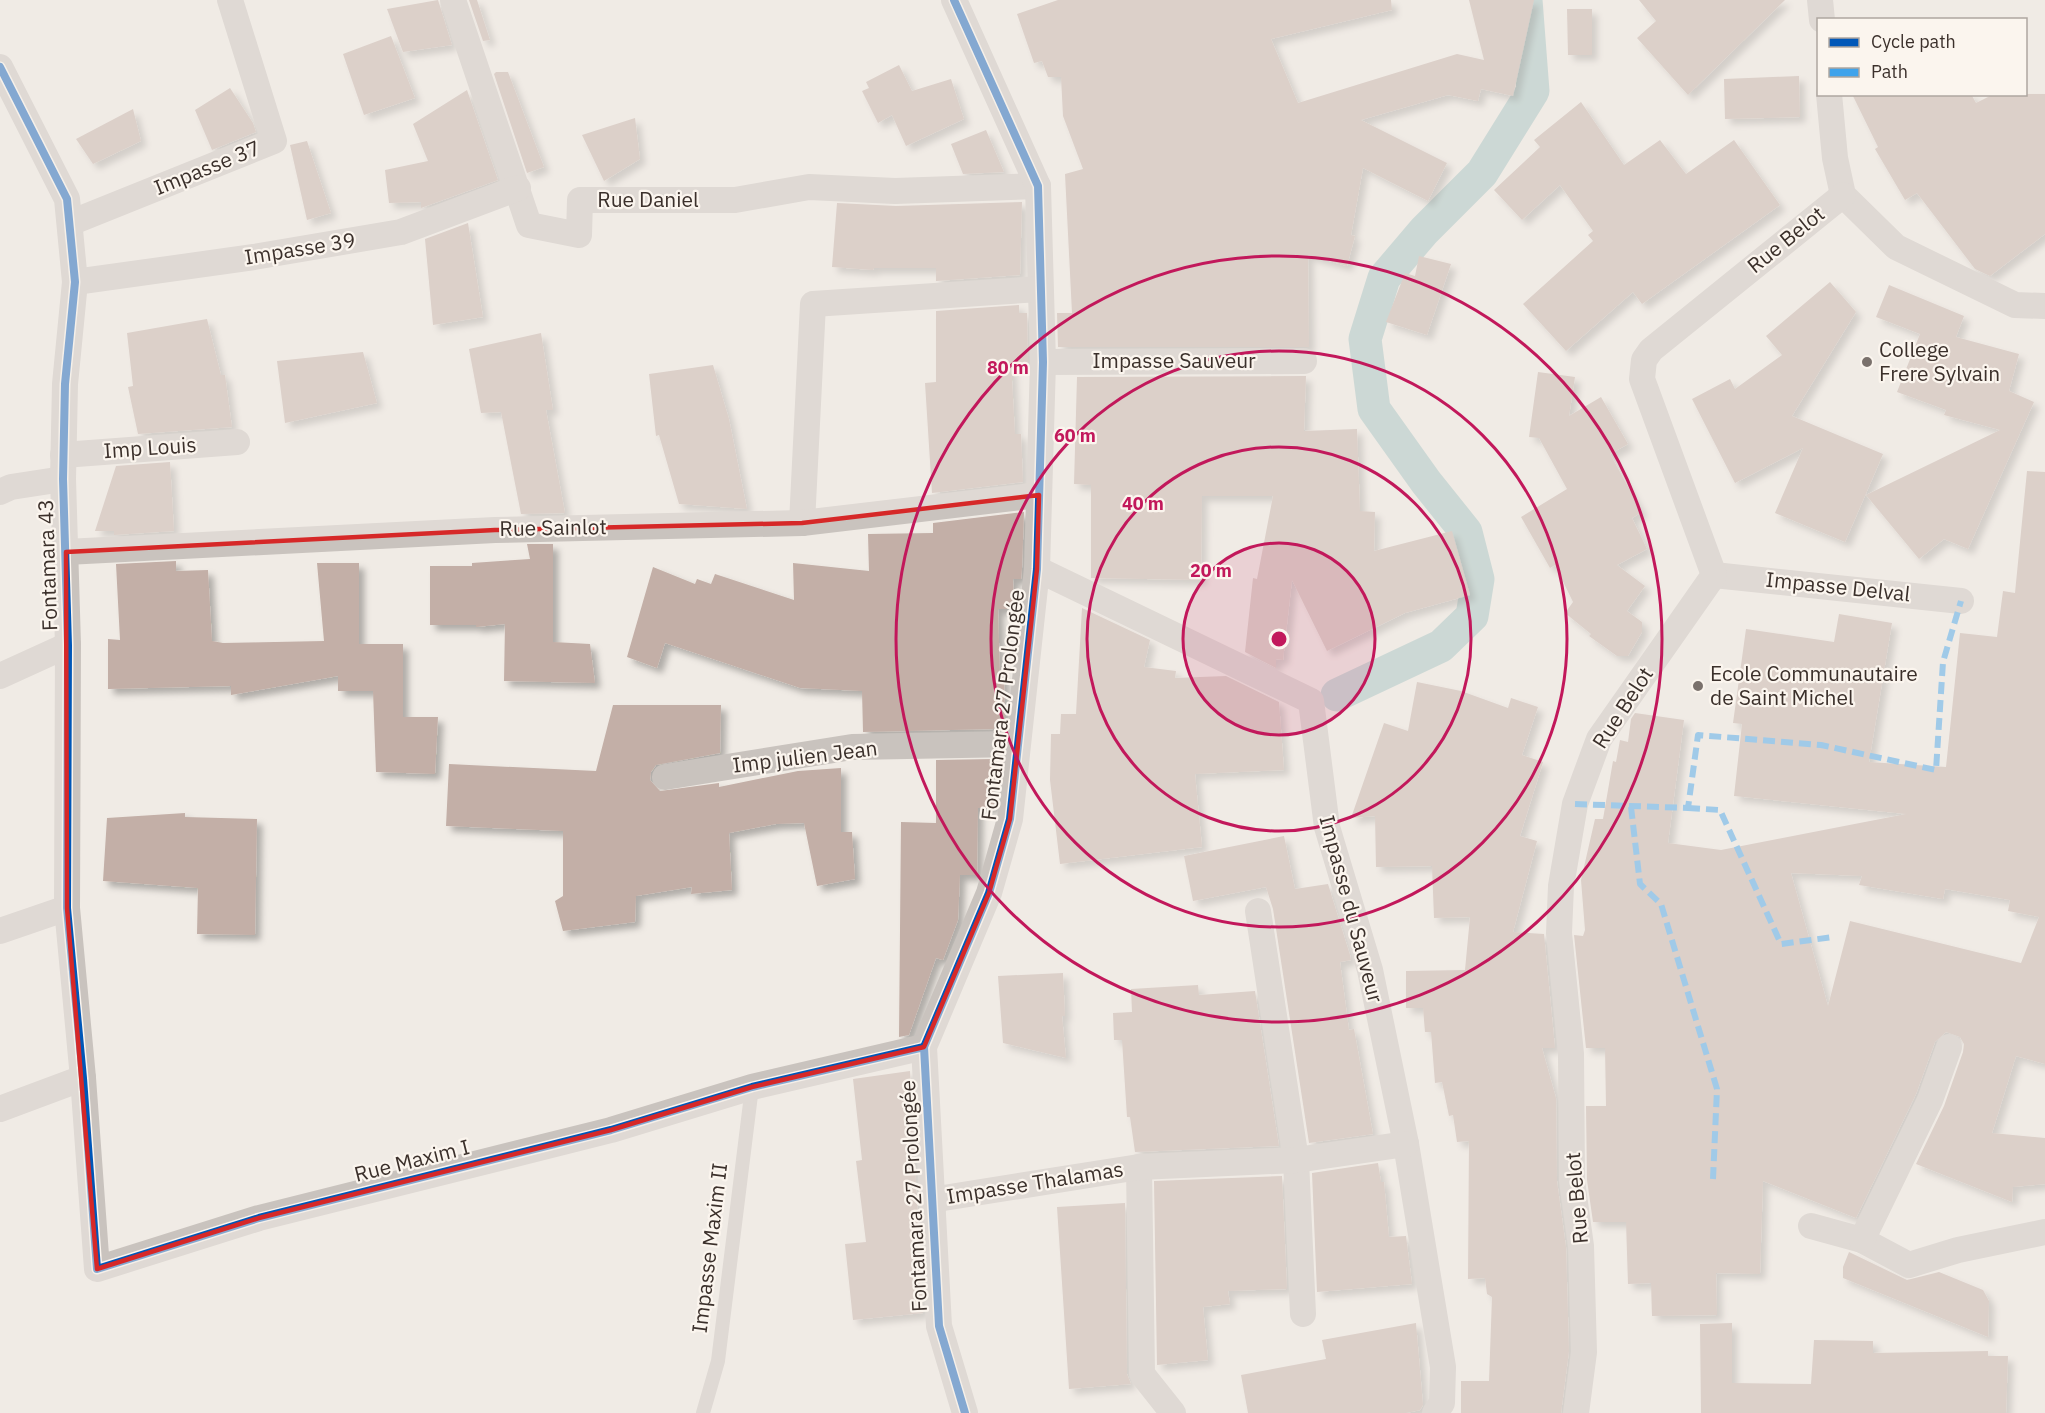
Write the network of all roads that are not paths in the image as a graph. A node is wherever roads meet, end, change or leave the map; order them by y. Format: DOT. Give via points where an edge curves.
graph roads {
  1 [pos="230,0"];
  2 [pos="453,0"];
  3 [pos="954,0"];
  4 [pos="1820,0"];
  5 [pos="1822,18"];
  6 [pos="0,67"];
  7 [pos="1829,96"];
  8 [pos="1038,186"];
  9 [pos="518,188"];
  10 [pos="1843,195"];
  11 [pos="70,223"];
  12 [pos="75,282"];
  13 [pos="1040,289"];
  14 [pos="2045,306"];
  15 [pos="1304,361"];
  16 [pos="1043,362"];
  17 [pos="237,442"];
  18 [pos="63,467"];
  19 [pos="0,492"];
  20 [pos="1039,495"];
  21 [pos="802,523"];
  22 [pos="66,552"];
  23 [pos="1037,569"];
  24 [pos="1714,575"];
  25 [pos="1961,601"];
  26 [pos="68,645"];
  27 [pos="0,676"];
  28 [pos="1017,744"];
  29 [pos="665,777"];
  30 [pos="67,908"];
  31 [pos="1258,911"];
  32 [pos="0,931"];
  33 [pos="924,1047"];
  34 [pos="1949,1047"];
  35 [pos="83,1078"];
  36 [pos="752,1087"];
  37 [pos="0,1108"];
  38 [pos="1406,1144"];
  39 [pos="1296,1160"];
  40 [pos="1139,1167"];
  41 [pos="931,1200"];
  42 [pos="1811,1226"];
  43 [pos="2045,1232"];
  44 [pos="1862,1240"];
  45 [pos="1303,1314"];
  46 [pos="704,1413"];
  47 [pos="965,1413"];
  48 [pos="1173,1413"];
  49 [pos="1435,1413"];
  50 [pos="1576,1413"];
  1 -- 11 [label="street, Impasse 37" via="274,141"];
  2 -- 9 [label="street, Rue Daniel"];
  3 -- 8 [label="street, Fontamara 27 Prolongée"];
  4 -- 5 [label="street"];
  6 -- 11 [label="street, Fontamara 43" via="67,199"];
  7 -- 10 [label="street"];
  8 -- 9 [label="street, Rue Daniel" via="895,191 809,187 735,200 580,200 579,235 529,225"];
  8 -- 13 [label="street, Fontamara 27 Prolongée"];
  9 -- 12 [label="street, Impasse 39" via="401,232"];
  10 -- 14 [label="street" via="1896,247 2015,305"];
  10 -- 24 [label="street, Rue Belot" via="1651,350 1644,360 1642,379"];
  11 -- 12 [label="street, Fontamara 43"];
  12 -- 18 [label="street, Fontamara 43" via="65,384"];
  13 -- 16 [label="street, Fontamara 27 Prolongée"];
  13 -- 21 [label="street" via="813,304"];
  15 -- 16 [label="street, Impasse Sauveur"];
  16 -- 20 [label="street, Fontamara 27 Prolongée"];
  17 -- 18 [label="street, Imp Louis"];
  18 -- 19 [label="street, Imp Louis"];
  18 -- 22 [label="street, Fontamara 43"];
  20 -- 21 [label="street, Rue Sainlot"];
  20 -- 23 [label="street, Fontamara 27 Prolongée"];
  21 -- 22 [label="street, Rue Sainlot" via="495,530"];
  22 -- 26 [label="street, Fontamara 43"];
  23 -- 28 [label="street, Fontamara 27 Prolongée"];
  23 -- 38 [label="street, Impasse du Sauveur" via="1311,701 1327,827 1370,970"];
  24 -- 25 [label="street, Impasse Delval"];
  24 -- 50 [label="street, Rue Belot" via="1599,739 1575,804 1561,886 1559,933 1571,1054 1572,1181 1581,1246 1584,1352"];
  26 -- 27 [label="street"];
  26 -- 30 [label="street, Fontamara 43"];
  28 -- 29 [label="street, Imp julien Jean" via="852,747"];
  28 -- 33 [label="street, Fontamara 27 Prolongée" via="1010,819 989,893"];
  30 -- 32 [label="street"];
  30 -- 35 [label="street, Fontamara 43"];
  31 -- 39 [label="street"];
  33 -- 36 [label="street, Rue Maxim I"];
  33 -- 41 [label="street, Fontamara 27 Prolongée"];
  34 -- 44 [label="street" via="1930,1100"];
  35 -- 36 [label="street, Rue Maxim I" via="97,1269 259,1218 611,1130"];
  35 -- 37 [label="street"];
  36 -- 46 [label="lane, Impasse Maxim II" via="718,1361"];
  38 -- 39 [label="street, Impasse Thalamas"];
  38 -- 49 [label="street, Impasse du Sauveur" via="1443,1367 1442,1403"];
  39 -- 40 [label="street, Impasse Thalamas"];
  39 -- 45 [label="street"];
  40 -- 41 [label="street, Impasse Thalamas"];
  40 -- 48 [label="street" via="1142,1374"];
  41 -- 47 [label="street, Fontamara 27 Prolongée" via="939,1326"];
  42 -- 44 [label="street"];
  43 -- 44 [label="street" via="1909,1265"];
}
